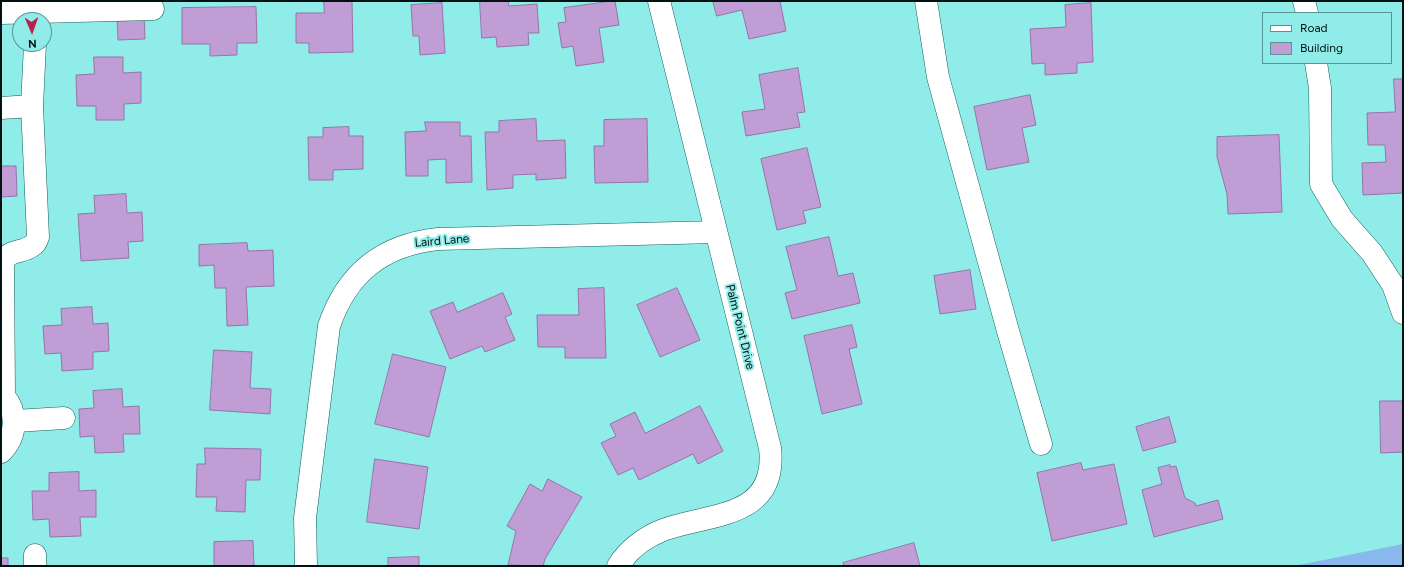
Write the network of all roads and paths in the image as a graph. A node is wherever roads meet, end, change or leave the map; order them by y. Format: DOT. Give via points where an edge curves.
graph roads {
  1 [pos="659,1"];
  2 [pos="926,1"];
  3 [pos="1304,1"];
  4 [pos="154,9"];
  5 [pos="1307,12"];
  6 [pos="1,13"];
  7 [pos="12,14"];
  8 [pos="52,15"];
  9 [pos="35,52"];
  10 [pos="1316,64"];
  11 [pos="32,106"];
  12 [pos="1,108"];
  13 [pos="716,232"];
  14 [pos="1403,313"];
  15 [pos="3,395"];
  16 [pos="64,418"];
  17 [pos="15,421"];
  18 [pos="1041,444"];
  19 [pos="1,452"];
  20 [pos="306,566"];
  21 [pos="618,566"];
  1 -- 13 [label="street, Palm Point Drive"];
  2 -- 18 [label="street" via="938,78"];
  3 -- 5 [label="street"];
  4 -- 8 [label="street"];
  6 -- 7 [label="street"];
  9 -- 11 [label="street"];
  10 -- 14 [label="street" via="1320,88 1321,184 1342,219 1372,253 1392,285"];
  11 -- 12 [label="street"];
  11 -- 15 [label="street" via="38,237 33,245 12,252 3,262"];
  13 -- 20 [label="street, Laird Lane" via="438,240 408,244 381,256 369,265 340,298 329,326 306,518"];
  13 -- 21 [label="street, Palm Point Drive" via="770,448 768,478 761,492 749,504 735,511 661,531 633,549"];
  15 -- 17 [label="street" via="11,404"];
  16 -- 17 [label="street"];
  17 -- 19 [label="street" via="12,436"];
}
